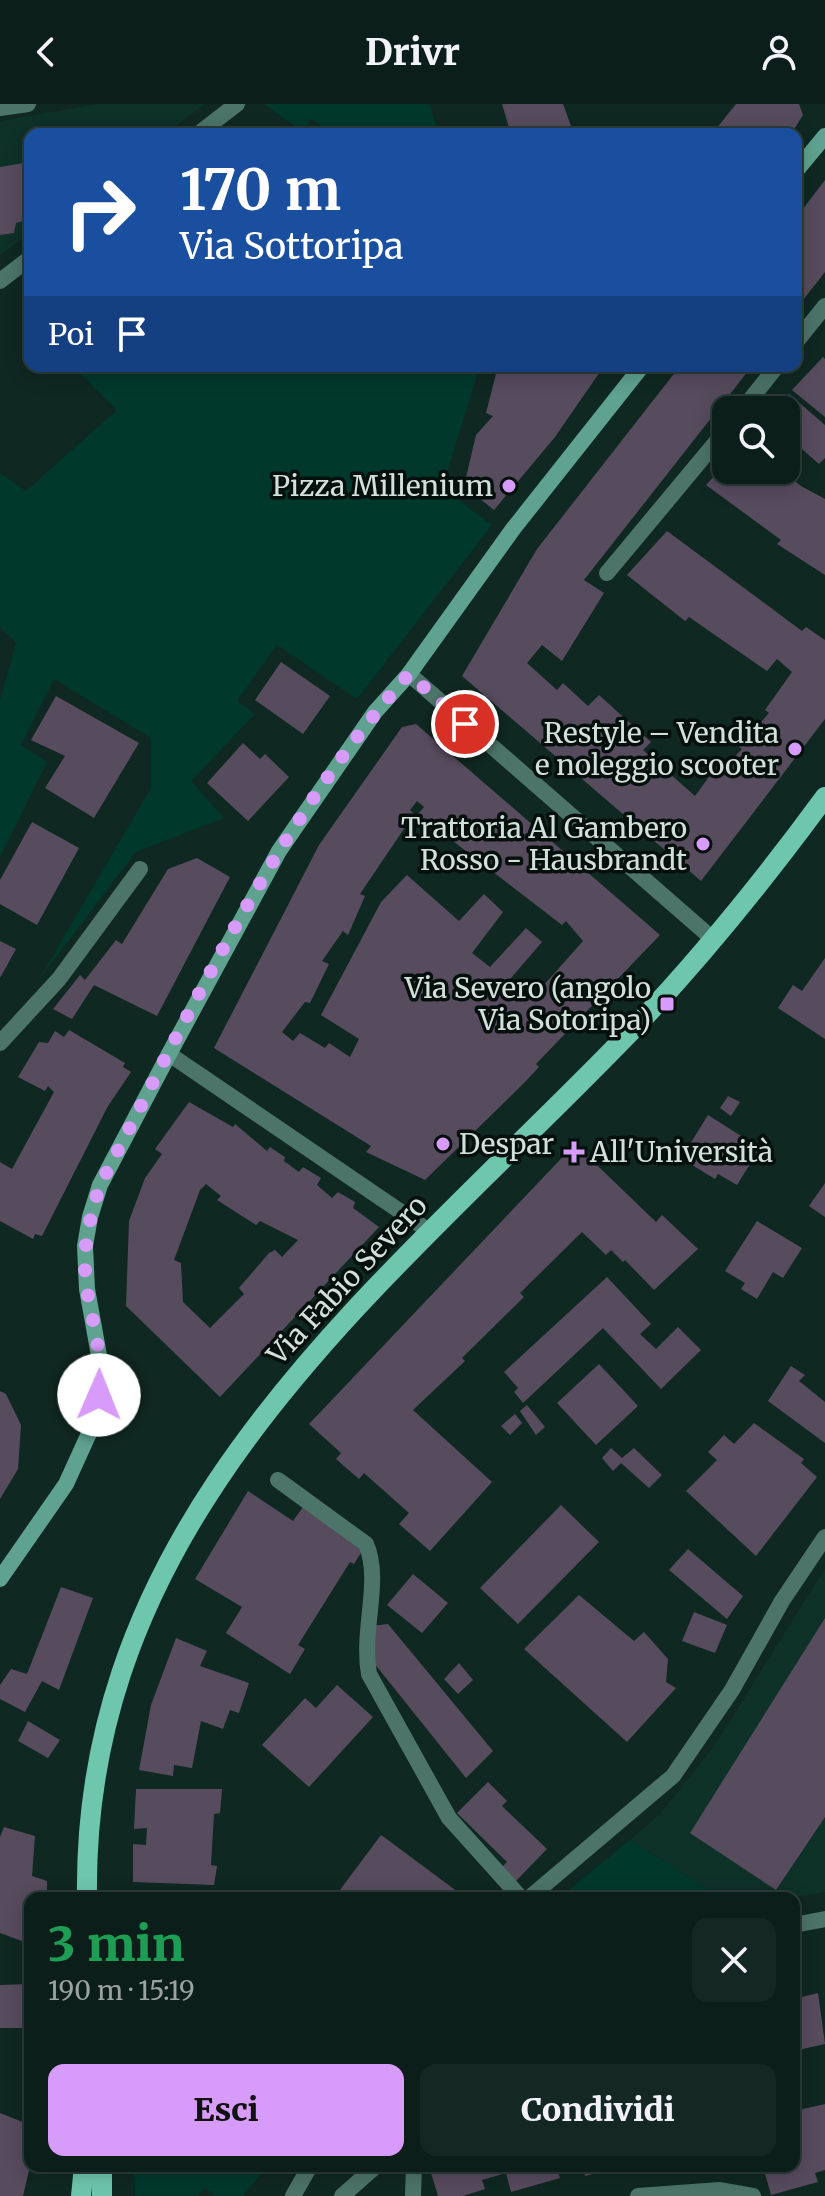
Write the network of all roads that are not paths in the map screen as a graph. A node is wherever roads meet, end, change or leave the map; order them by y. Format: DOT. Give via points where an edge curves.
graph roads {
  1 [pos="28,104"];
  2 [pos="237,104"];
  3 [pos="0,108"];
  4 [pos="206,128"];
  5 [pos="825,136"];
  6 [pos="802,164"];
  7 [pos="24,263"];
  8 [pos="0,281"];
  9 [pos="825,306"];
  10 [pos="802,335"];
  11 [pos="637,372"];
  12 [pos="772,372"];
  13 [pos="753,396"];
  14 [pos="712,447"];
  15 [pos="607,573"];
  16 [pos="409,674"];
  17 [pos="825,797"];
  18 [pos="140,869"];
  19 [pos="714,940"];
  20 [pos="0,1043"];
  21 [pos="169,1054"];
  22 [pos="429,1231"];
  23 [pos="278,1480"];
  24 [pos="825,1537"];
  25 [pos="0,1579"];
  26 [pos="87,1892"];
  27 [pos="516,1892"];
  28 [pos="536,1892"];
  29 [pos="825,1919"];
  30 [pos="800,1924"];
  31 [pos="83,2172"];
  32 [pos="102,2172"];
  33 [pos="307,2172"];
  34 [pos="369,2172"];
  35 [pos="414,2172"];
  36 [pos="81,2196"];
  37 [pos="102,2196"];
  38 [pos="293,2196"];
  39 [pos="342,2196"];
  40 [pos="413,2196"];
  41 [pos="638,2196"];
  42 [pos="753,2196"];
  1 -- 3 [label="street"];
  2 -- 4 [label="street"];
  5 -- 6 [label="main road"];
  7 -- 8 [label="street"];
  9 -- 10 [label="street"];
  11 -- 16 [label="main road" via="513,529"];
  12 -- 13 [label="street"];
  14 -- 15 [label="street"];
  16 -- 19 [label="street"];
  16 -- 21 [label="main road" via="375,712 279,851"];
  17 -- 19 [label="main road, Via Fabio Severo"];
  18 -- 20 [label="street" via="59,979"];
  19 -- 22 [label="main road, Via Fabio Severo" via="635,1027"];
  21 -- 22 [label="street"];
  21 -- 25 [label="main road" via="100,1185 90,1217 87,1289 102,1372 96,1418 66,1484"];
  22 -- 26 [label="main road, Via Fabio Severo" via="291,1379 189,1524 120,1667 90,1813"];
  23 -- 27 [label="street" via="366,1544 373,1580 364,1648 369,1674 449,1818"];
  24 -- 28 [label="street" via="673,1776"];
  29 -- 30 [label="street"];
  31 -- 36 [label="main road"];
  32 -- 37 [label="main road"];
  33 -- 38 [label="street"];
  34 -- 39 [label="street"];
  35 -- 40 [label="street"];
  41 -- 42 [label="street" via="719,2190"];
}
